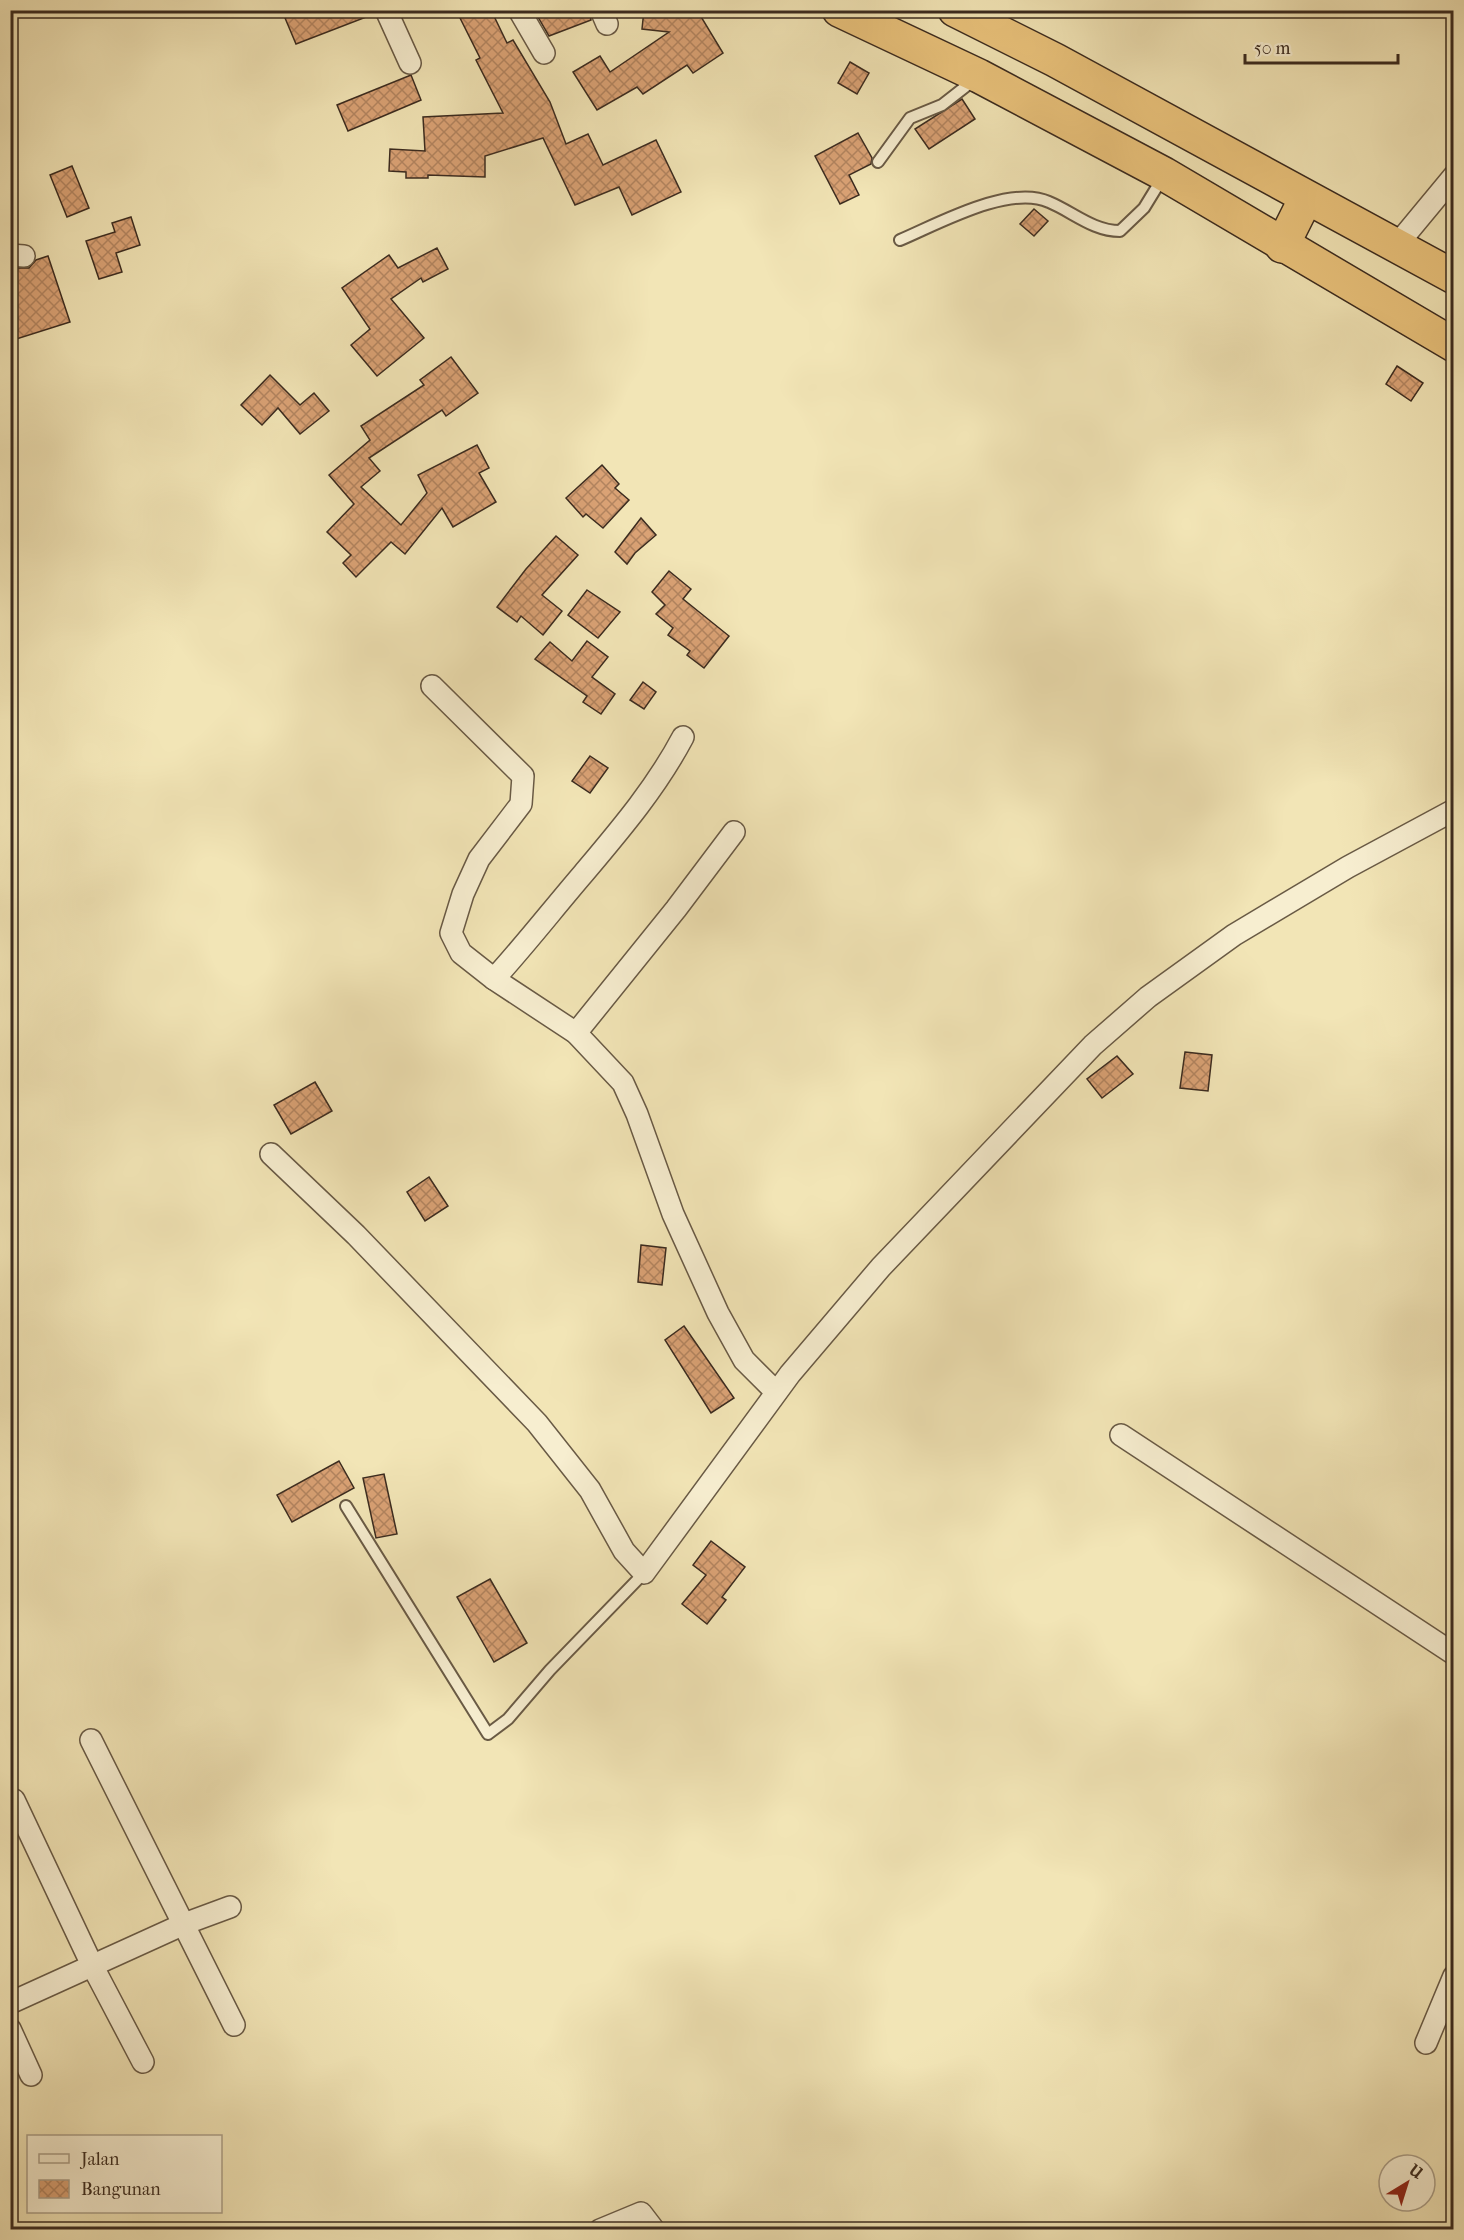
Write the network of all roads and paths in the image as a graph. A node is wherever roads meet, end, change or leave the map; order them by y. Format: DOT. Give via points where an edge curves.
graph roads {
  1 [pos="386,10"];
  2 [pos="519,10"];
  3 [pos="838,10"];
  4 [pos="955,10"];
  5 [pos="544,53"];
  6 [pos="410,63"];
  7 [pos="979,76"];
  8 [pos="878,162"];
  9 [pos="1164,174"];
  10 [pos="1454,176"];
  11 [pos="1306,198"];
  12 [pos="900,240"];
  13 [pos="1282,246"];
  14 [pos="1396,246"];
  15 [pos="1454,277"];
  16 [pos="1454,345"];
  17 [pos="432,686"];
  18 [pos="683,737"];
  19 [pos="1454,810"];
  20 [pos="734,832"];
  21 [pos="494,979"];
  22 [pos="576,1033"];
  23 [pos="271,1154"];
  24 [pos="776,1392"];
  25 [pos="1121,1435"];
  26 [pos="346,1506"];
  27 [pos="644,1573"];
  28 [pos="1454,1654"];
  29 [pos="91,1740"];
  30 [pos="14,1800"];
  31 [pos="230,1907"];
  32 [pos="184,1924"];
  33 [pos="92,1965"];
  34 [pos="1454,1976"];
  35 [pos="10,2003"];
  36 [pos="234,2025"];
  37 [pos="10,2029"];
  38 [pos="1426,2043"];
  39 [pos="143,2062"];
  40 [pos="31,2074"];
  41 [pos="600,2229"];
  42 [pos="654,2229"];
  1 -- 6 [label="street"];
  2 -- 5 [label="street"];
  3 -- 7 [label="highway"];
  4 -- 11 [label="highway"];
  7 -- 8 [label="lane" via="942,105 910,118"];
  7 -- 9 [label="highway"];
  9 -- 12 [label="lane" via="1144,208 1120,231 1107,231 1030,196 999,201"];
  9 -- 13 [label="highway"];
  10 -- 14 [label="street"];
  11 -- 13 [label="highway"];
  11 -- 14 [label="highway"];
  13 -- 16 [label="highway"];
  14 -- 15 [label="highway"];
  17 -- 21 [label="street" via="523,776 521,804 479,860 451,933 461,953"];
  18 -- 21 [label="street" via="651,791"];
  19 -- 24 [label="street" via="1234,935 1148,997 1071,1065 881,1267"];
  20 -- 22 [label="street"];
  21 -- 22 [label="street"];
  22 -- 24 [label="street" via="623,1083 673,1214 718,1313 744,1360"];
  23 -- 27 [label="street" via="357,1235 537,1423 590,1490 624,1551"];
  24 -- 27 [label="street"];
  25 -- 28 [label="street"];
  26 -- 27 [label="lane" via="488,1734 508,1719"];
  29 -- 32 [label="street"];
  30 -- 33 [label="street"];
  31 -- 32 [label="street"];
  32 -- 33 [label="street"];
  32 -- 36 [label="street"];
  33 -- 35 [label="street"];
  33 -- 39 [label="street"];
  34 -- 38 [label="street"];
  37 -- 40 [label="street"];
  41 -- 42 [label="street" via="641,2213"];
}
